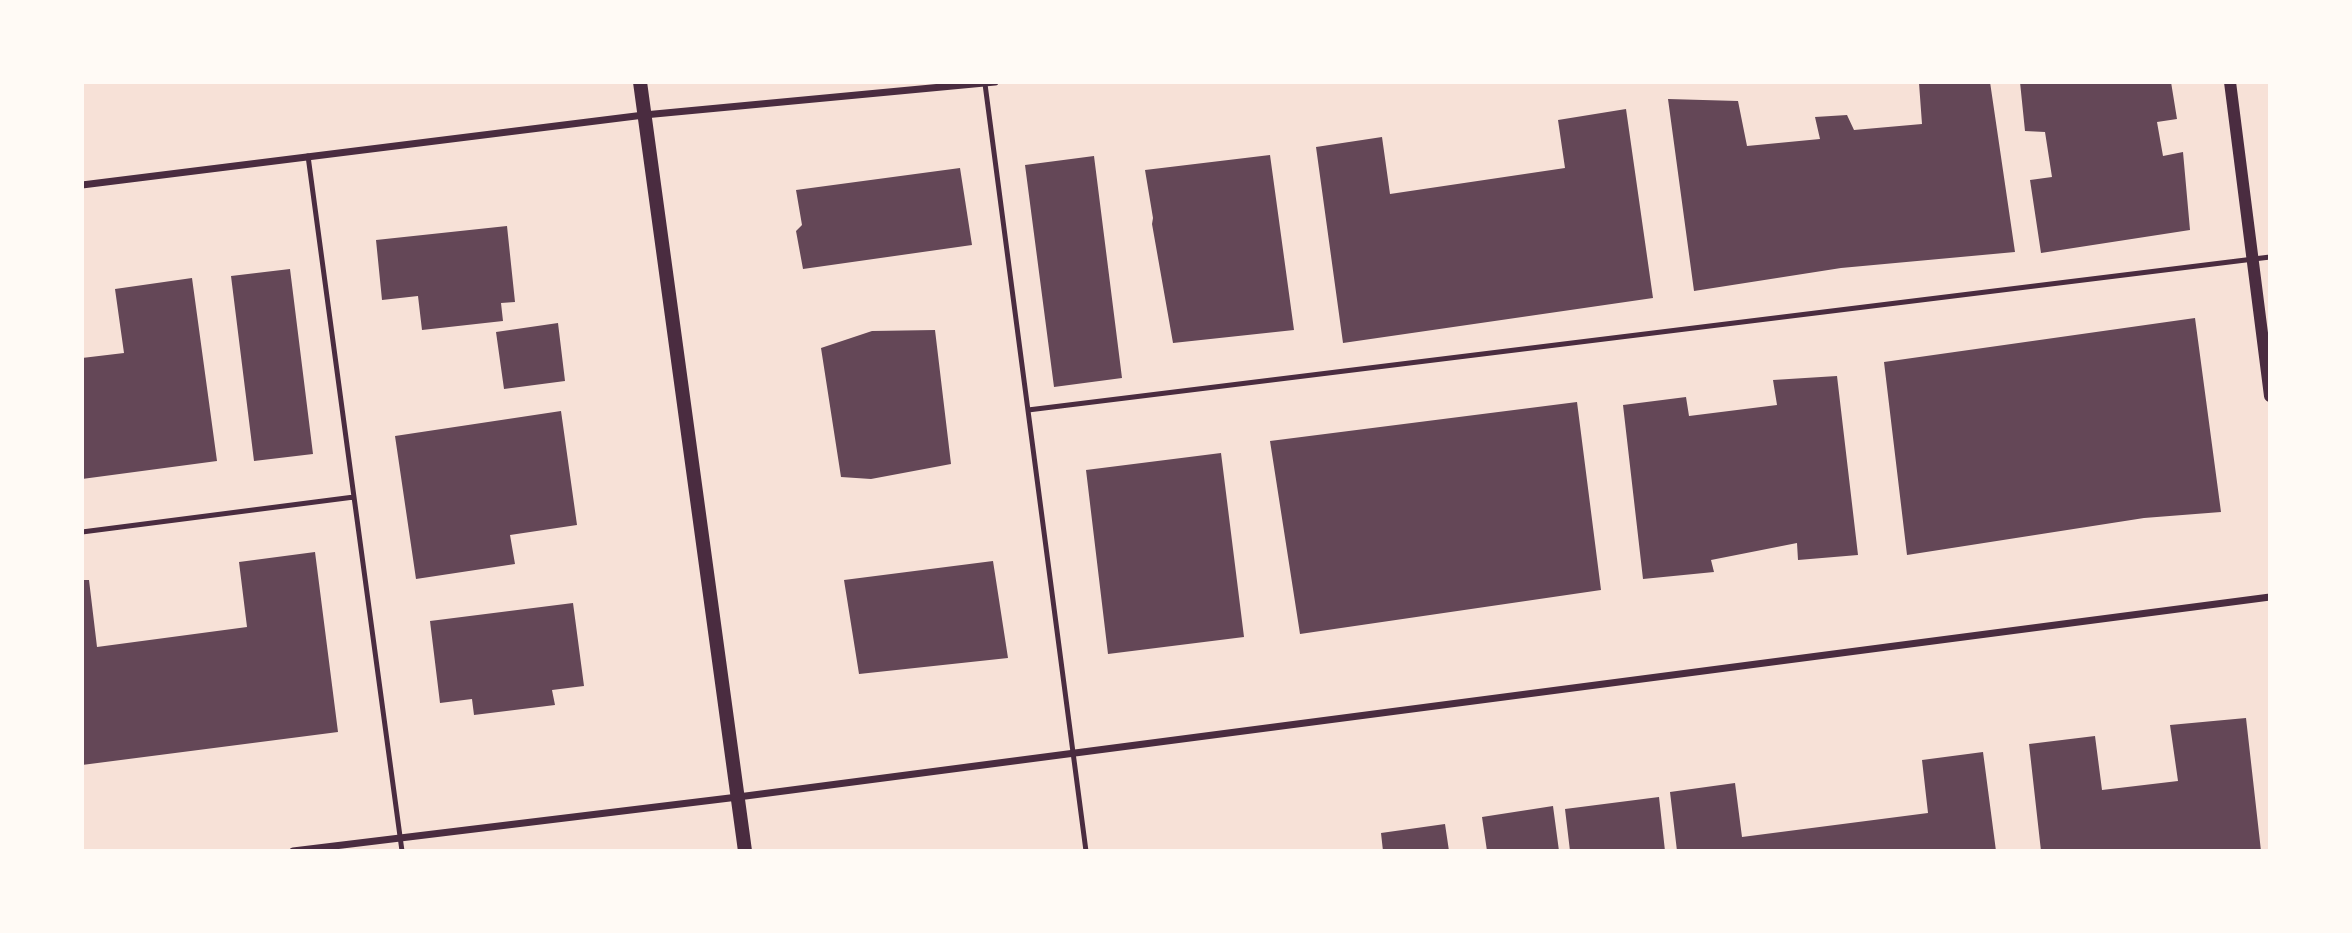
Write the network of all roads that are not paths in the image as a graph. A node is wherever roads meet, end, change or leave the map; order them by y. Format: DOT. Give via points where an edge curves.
graph roads {
  1 [pos="640,82"];
  2 [pos="995,82"];
  3 [pos="2230,82"];
  4 [pos="985,84"];
  5 [pos="644,115"];
  6 [pos="308,156"];
  7 [pos="82,185"];
  8 [pos="2270,257"];
  9 [pos="2252,259"];
  10 [pos="2270,396"];
  11 [pos="1028,410"];
  12 [pos="354,497"];
  13 [pos="82,532"];
  14 [pos="2270,597"];
  15 [pos="1072,753"];
  16 [pos="738,797"];
  17 [pos="400,837"];
  18 [pos="293,851"];
  19 [pos="402,851"];
  20 [pos="745,851"];
  21 [pos="1086,851"];
  1 -- 5 [label="main road"];
  2 -- 4 [label="street"];
  3 -- 9 [label="street"];
  4 -- 5 [label="street"];
  4 -- 11 [label="lane"];
  5 -- 6 [label="street"];
  5 -- 16 [label="main road"];
  6 -- 7 [label="street"];
  6 -- 12 [label="lane"];
  8 -- 9 [label="lane"];
  9 -- 10 [label="street"];
  9 -- 11 [label="lane"];
  11 -- 15 [label="lane"];
  12 -- 13 [label="lane"];
  12 -- 17 [label="lane"];
  14 -- 15 [label="street"];
  15 -- 16 [label="street"];
  15 -- 21 [label="lane"];
  16 -- 17 [label="street"];
  16 -- 20 [label="main road"];
  17 -- 18 [label="street"];
  17 -- 19 [label="lane"];
}
